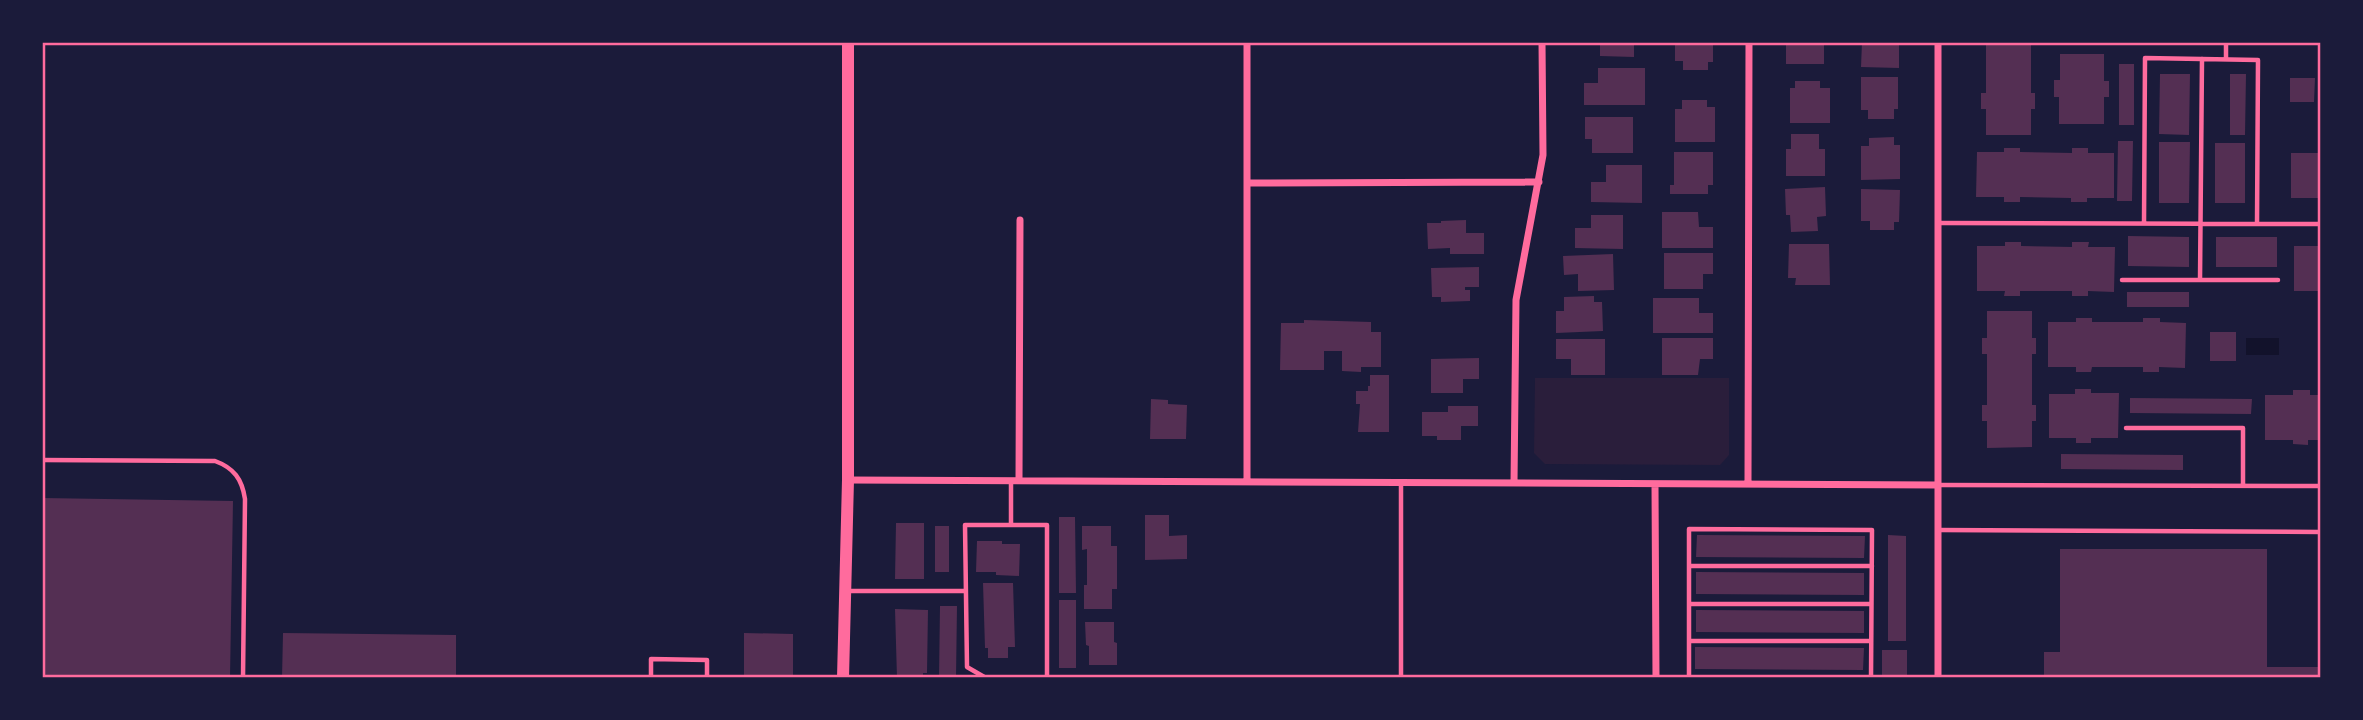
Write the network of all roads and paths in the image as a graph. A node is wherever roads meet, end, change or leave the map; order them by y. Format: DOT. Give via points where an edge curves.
graph roads {
  1 [pos="848,42"];
  2 [pos="1247,42"];
  3 [pos="1542,42"];
  4 [pos="1749,42"];
  5 [pos="1938,42"];
  6 [pos="2226,42"];
  7 [pos="2202,59"];
  8 [pos="2226,59"];
  9 [pos="1539,182"];
  10 [pos="1247,183"];
  11 [pos="1020,220"];
  12 [pos="1938,223"];
  13 [pos="2144,223"];
  14 [pos="2201,224"];
  15 [pos="2257,224"];
  16 [pos="2321,224"];
  17 [pos="2122,280"];
  18 [pos="2200,280"];
  19 [pos="2278,280"];
  20 [pos="2126,428"];
  21 [pos="42,460"];
  22 [pos="848,480"];
  23 [pos="1015,480"];
  24 [pos="1247,482"];
  25 [pos="1401,483"];
  26 [pos="1514,483"];
  27 [pos="1655,484"];
  28 [pos="1748,484"];
  29 [pos="1938,485"];
  30 [pos="2243,486"];
  31 [pos="2321,486"];
  32 [pos="1011,525"];
  33 [pos="1938,530"];
  34 [pos="2321,532"];
  35 [pos="1689,566"];
  36 [pos="1872,566"];
  37 [pos="846,591"];
  38 [pos="965,591"];
  39 [pos="1689,604"];
  40 [pos="1871,604"];
  41 [pos="1689,641"];
  42 [pos="1871,641"];
  43 [pos="243,678"];
  44 [pos="651,678"];
  45 [pos="707,678"];
  46 [pos="843,678"];
  47 [pos="986,678"];
  48 [pos="1047,678"];
  49 [pos="1401,678"];
  50 [pos="1656,678"];
  51 [pos="1689,678"];
  52 [pos="1871,678"];
  53 [pos="1938,678"];
  1 -- 22 [label="street"];
  2 -- 10 [label="street"];
  3 -- 9 [label="street"];
  4 -- 28 [label="street"];
  5 -- 12 [label="street"];
  6 -- 8 [label="lane"];
  7 -- 8 [label="lane"];
  7 -- 13 [label="lane" via="2145,58"];
  7 -- 14 [label="lane"];
  8 -- 15 [label="lane" via="2258,60"];
  9 -- 10 [label="street"];
  9 -- 26 [label="street" via="1516,300"];
  10 -- 24 [label="street"];
  11 -- 23 [label="street"];
  12 -- 13 [label="lane"];
  12 -- 29 [label="street"];
  13 -- 14 [label="lane"];
  14 -- 15 [label="lane"];
  14 -- 18 [label="lane"];
  15 -- 16 [label="lane"];
  17 -- 18 [label="lane"];
  18 -- 19 [label="lane"];
  20 -- 30 [label="lane" via="2243,428"];
  21 -- 43 [label="lane" via="215,461 236,474 245,499"];
  22 -- 23 [label="street"];
  22 -- 37 [label="street"];
  23 -- 24 [label="street"];
  23 -- 32 [label="lane"];
  24 -- 25 [label="street"];
  25 -- 26 [label="street"];
  25 -- 49 [label="lane"];
  26 -- 27 [label="street"];
  27 -- 28 [label="street"];
  27 -- 50 [label="street"];
  28 -- 29 [label="street"];
  29 -- 30 [label="lane"];
  29 -- 33 [label="street"];
  30 -- 31 [label="lane"];
  32 -- 38 [label="lane" via="965,525"];
  32 -- 48 [label="lane" via="1047,525"];
  33 -- 34 [label="lane"];
  33 -- 53 [label="street"];
  35 -- 36 [label="lane"];
  35 -- 36 [label="lane" via="1689,529 1872,530"];
  35 -- 39 [label="lane"];
  36 -- 40 [label="lane"];
  37 -- 38 [label="lane"];
  37 -- 46 [label="street"];
  38 -- 47 [label="lane" via="967,667"];
  39 -- 40 [label="lane"];
  39 -- 41 [label="lane"];
  40 -- 42 [label="lane"];
  41 -- 42 [label="lane"];
  41 -- 51 [label="lane"];
  42 -- 52 [label="lane"];
  44 -- 45 [label="lane" via="651,659 707,660"];
}
